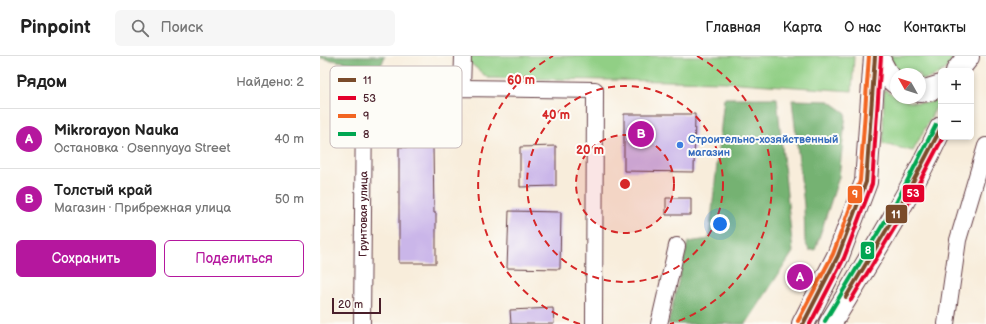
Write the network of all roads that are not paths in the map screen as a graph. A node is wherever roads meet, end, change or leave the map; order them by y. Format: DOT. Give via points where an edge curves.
graph roads {
  1 [pos="463,56"];
  2 [pos="876,56"];
  3 [pos="890,78"];
  4 [pos="938,87"];
  5 [pos="462,88"];
  6 [pos="926,90"];
  7 [pos="938,135"];
  8 [pos="986,146"];
  9 [pos="364,148"];
  10 [pos="982,173"];
  11 [pos="677,246"];
  12 [pos="362,324"];
  13 [pos="594,324"];
  14 [pos="659,324"];
  15 [pos="803,324"];
  16 [pos="830,324"];
  17 [pos="946,324"];
  1 -- 5 [label="street"];
  2 -- 3 [label="main road"];
  2 -- 15 [label="main road" via="866,182 838,256"];
  4 -- 6 [label="main road"];
  5 -- 13 [label="street" via="595,90"];
  7 -- 16 [label="main road" via="884,237"];
  8 -- 10 [label="street"];
  9 -- 12 [label="street, Грунтовая улица"];
  10 -- 17 [label="street" via="958,240"];
  11 -- 14 [label="street"];
}
